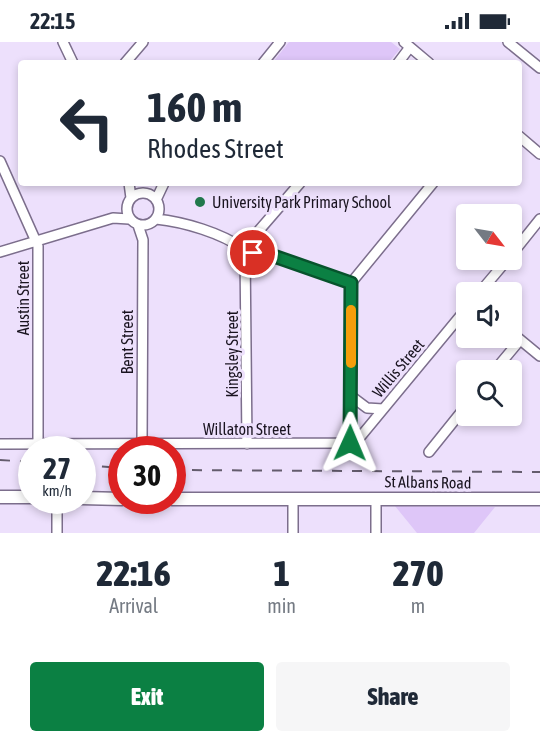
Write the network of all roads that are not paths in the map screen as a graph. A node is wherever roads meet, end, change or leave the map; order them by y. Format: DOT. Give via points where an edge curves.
graph roads {
  1 [pos="63,42"];
  2 [pos="143,42"];
  3 [pos="280,42"];
  4 [pos="508,42"];
  5 [pos="407,45"];
  6 [pos="72,60"];
  7 [pos="128,60"];
  8 [pos="265,60"];
  9 [pos="400,60"];
  10 [pos="425,60"];
  11 [pos="540,68"];
  12 [pos="522,139"];
  13 [pos="540,154"];
  14 [pos="0,161"];
  15 [pos="133,186"];
  16 [pos="161,186"];
  17 [pos="297,186"];
  18 [pos="431,186"];
  19 [pos="144,196"];
  20 [pos="126,208"];
  21 [pos="158,215"];
  22 [pos="113,218"];
  23 [pos="129,219"];
  24 [pos="540,219"];
  25 [pos="142,225"];
  26 [pos="37,241"];
  27 [pos="522,242"];
  28 [pos="250,248"];
  29 [pos="0,252"];
  30 [pos="499,270"];
  31 [pos="488,282"];
  32 [pos="351,283"];
  33 [pos="456,321"];
  34 [pos="522,342"];
  35 [pos="513,348"];
  36 [pos="540,356"];
  37 [pos="503,360"];
  38 [pos="351,396"];
  39 [pos="383,409"];
  40 [pos="456,418"];
  41 [pos="38,436"];
  42 [pos="142,436"];
  43 [pos="350,443"];
  44 [pos="0,444"];
  45 [pos="18,444"];
  46 [pos="186,444"];
  47 [pos="247,444"];
  48 [pos="429,452"];
  49 [pos="0,497"];
  50 [pos="18,497"];
  51 [pos="186,498"];
  52 [pos="293,498"];
  53 [pos="376,498"];
  54 [pos="540,500"];
  55 [pos="57,514"];
  56 [pos="57,533"];
  57 [pos="292,533"];
  58 [pos="376,533"];
  1 -- 6 [label="street"];
  2 -- 7 [label="street"];
  3 -- 8 [label="street"];
  4 -- 11 [label="street"];
  5 -- 9 [label="street"];
  5 -- 10 [label="street"];
  12 -- 13 [label="street"];
  14 -- 26 [label="street, Austin Street"];
  15 -- 19 [label="street"];
  16 -- 19 [label="street"];
  17 -- 28 [label="street, Kingsley Street"];
  18 -- 32 [label="street"];
  19 -- 20 [label="street"];
  19 -- 21 [label="street"];
  20 -- 22 [label="street"];
  20 -- 23 [label="street"];
  21 -- 25 [label="street"];
  21 -- 28 [label="street"];
  22 -- 23 [label="street"];
  22 -- 26 [label="street"];
  23 -- 25 [label="street"];
  24 -- 27 [label="street"];
  25 -- 42 [label="street, Bent Street"];
  26 -- 29 [label="street"];
  26 -- 41 [label="street, Austin Street"];
  28 -- 32 [label="street"];
  28 -- 47 [label="street, Kingsley Street"];
  30 -- 31 [label="street"];
  32 -- 38 [label="street"];
  33 -- 39 [label="street, Willis Street"];
  34 -- 36 [label="street"];
  35 -- 37 [label="street"];
  38 -- 39 [label="street" via="367,408"];
  38 -- 43 [label="street"];
  39 -- 43 [label="street, Willis Street" via="362,436"];
  40 -- 48 [label="street"];
  43 -- 47 [label="street, Willaton Street"];
  44 -- 45 [label="street, Willaton Street"];
  46 -- 47 [label="street, Willaton Street"];
  49 -- 50 [label="main road"];
  51 -- 52 [label="main road, St Albans Road"];
  52 -- 53 [label="main road, St Albans Road"];
  52 -- 57 [label="street"];
  53 -- 54 [label="main road, St Albans Road"];
  53 -- 58 [label="street"];
  55 -- 56 [label="street"];
}
